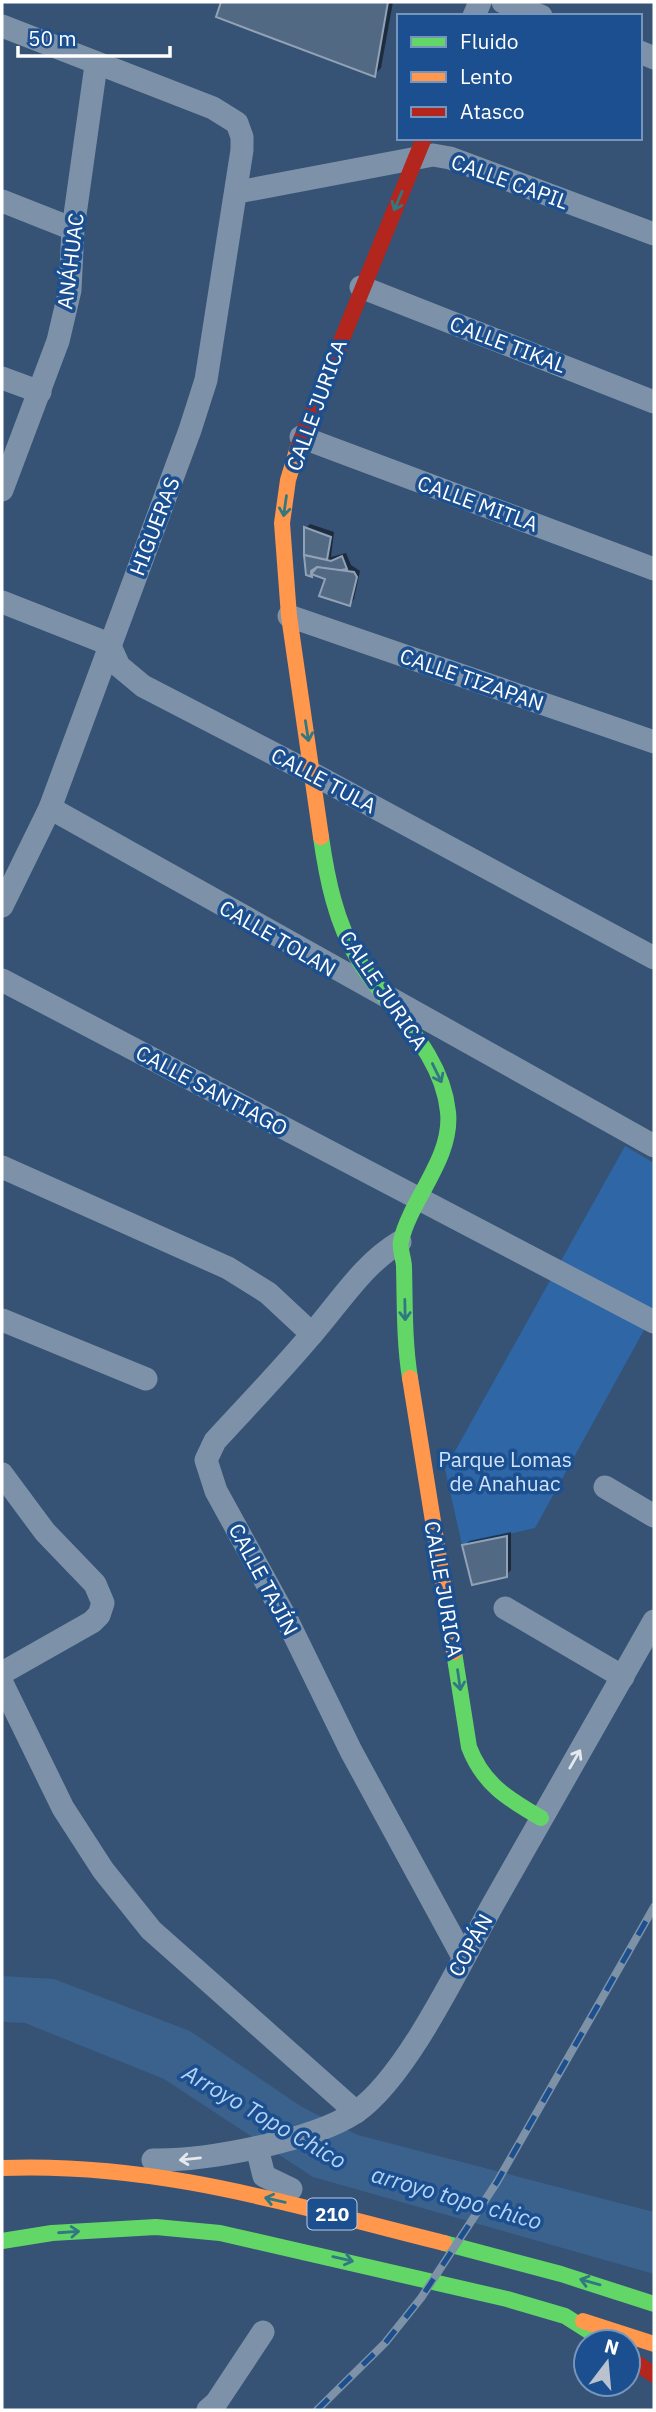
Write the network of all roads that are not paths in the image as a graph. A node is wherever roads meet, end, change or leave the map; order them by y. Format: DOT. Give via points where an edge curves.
graph roads {
  1 [pos="503,2"];
  2 [pos="536,14"];
  3 [pos="2,26"];
  4 [pos="96,65"];
  5 [pos="420,148"];
  6 [pos="238,192"];
  7 [pos="2,201"];
  8 [pos="73,229"];
  9 [pos="654,234"];
  10 [pos="361,287"];
  11 [pos="2,378"];
  12 [pos="40,392"];
  13 [pos="654,402"];
  14 [pos="301,437"];
  15 [pos="2,491"];
  16 [pos="654,569"];
  17 [pos="2,602"];
  18 [pos="289,616"];
  19 [pos="109,644"];
  20 [pos="654,742"];
  21 [pos="313,774"];
  22 [pos="50,808"];
  23 [pos="2,906"];
  24 [pos="654,958"];
  25 [pos="2,980"];
  26 [pos="391,1002"];
  27 [pos="654,1146"];
  28 [pos="2,1167"];
  29 [pos="422,1200"];
  30 [pos="400,1242"];
  31 [pos="2,1320"];
  32 [pos="654,1322"];
  33 [pos="312,1334"];
  34 [pos="146,1379"];
  35 [pos="2,1474"];
  36 [pos="605,1487"];
  37 [pos="654,1516"];
  38 [pos="505,1608"];
  39 [pos="654,1621"];
  40 [pos="2,1673"];
  41 [pos="623,1677"];
  42 [pos="2,1683"];
  43 [pos="541,1818"];
  44 [pos="463,1957"];
  45 [pos="356,2112"];
  46 [pos="263,2146"];
  47 [pos="4,2168"];
  48 [pos="408,2234"];
  49 [pos="2,2241"];
  50 [pos="616,2290"];
  51 [pos="654,2292"];
  52 [pos="654,2304"];
  53 [pos="565,2316"];
  54 [pos="584,2328"];
  55 [pos="263,2332"];
  56 [pos="648,2341"];
  57 [pos="208,2410"];
  1 -- 2 [label="street"];
  3 -- 4 [label="street"];
  4 -- 6 [label="street, HIGUERAS" via="232,118 240,128 242,150"];
  4 -- 8 [label="street, ANÁHUAC"];
  5 -- 6 [label="street, CALLE CAPIL"];
  5 -- 9 [label="street, CALLE CAPIL"];
  5 -- 10 [label="main road, CALLE JURICA, one-way"];
  6 -- 19 [label="street, HIGUERAS" via="206,380"];
  7 -- 8 [label="street"];
  8 -- 12 [label="street, ANÁHUAC" via="70,290"];
  10 -- 13 [label="street, CALLE TIKAL"];
  10 -- 14 [label="main road, CALLE JURICA"];
  11 -- 12 [label="street"];
  12 -- 15 [label="street, ANÁHUAC"];
  14 -- 16 [label="street, CALLE MITLA"];
  14 -- 18 [label="main road, CALLE JURICA, one-way" via="282,523"];
  17 -- 19 [label="street"];
  18 -- 20 [label="street, CALLE TIZAPAN"];
  18 -- 21 [label="main road, CALLE JURICA, one-way"];
  19 -- 21 [label="street, CALLE TULA" via="119,666 143,686"];
  19 -- 22 [label="street, HIGUERAS"];
  21 -- 24 [label="street, CALLE TULA"];
  21 -- 26 [label="main road, CALLE JURICA" via="324,859 340,923 358,959"];
  22 -- 23 [label="street, HIGUERAS"];
  22 -- 26 [label="street, CALLE TOLAN"];
  25 -- 29 [label="street, CALLE SANTIAGO"];
  26 -- 27 [label="street, CALLE TOLAN"];
  26 -- 29 [label="main road, CALLE JURICA, one-way" via="425,1049 443,1085 449,1115 443,1151"];
  28 -- 33 [label="street" via="228,1268 268,1293"];
  29 -- 30 [label="main road, CALLE JURICA"];
  29 -- 32 [label="street, CALLE SANTIAGO"];
  30 -- 33 [label="street, CALLE TAJÍN" via="380,1253"];
  30 -- 43 [label="main road, CALLE JURICA, one-way" via="406,1355 469,1748 477,1770 492,1790"];
  31 -- 34 [label="street"];
  33 -- 44 [label="street, CALLE TAJÍN" via="215,1441 206,1460 207,1470"];
  35 -- 40 [label="street" via="45,1532 94,1584 103,1603 92,1622"];
  36 -- 37 [label="street"];
  38 -- 41 [label="street"];
  39 -- 41 [label="street, COPÁN"];
  43 -- 41 [label="street, COPÁN, one-way"];
  42 -- 45 [label="street" via="63,1808 103,1870 151,1930"];
  43 -- 44 [label="street, COPÁN"];
  44 -- 45 [label="street, COPÁN" via="400,2065"];
  45 -- 46 [label="street, COPÁN" via="332,2125"];
  46 -- 47 [label="street, COPÁN, one-way" via="182,2160 62,2154"];
  46 -- 48 [label="street" via="264,2176"];
  48 -- 47 [label="main road, 210, one-way" via="192,2180 87,2168"];
  50 -- 48 [label="main road, 210, one-way"];
  49 -- 53 [label="main road, 210, one-way" via="156,2227 220,2233"];
  50 -- 51 [label="main road"];
  50 -- 52 [label="main road, 210"];
  53 -- 54 [label="main road, 210"];
  53 -- 56 [label="main road"];
  55 -- 57 [label="street"];
}
